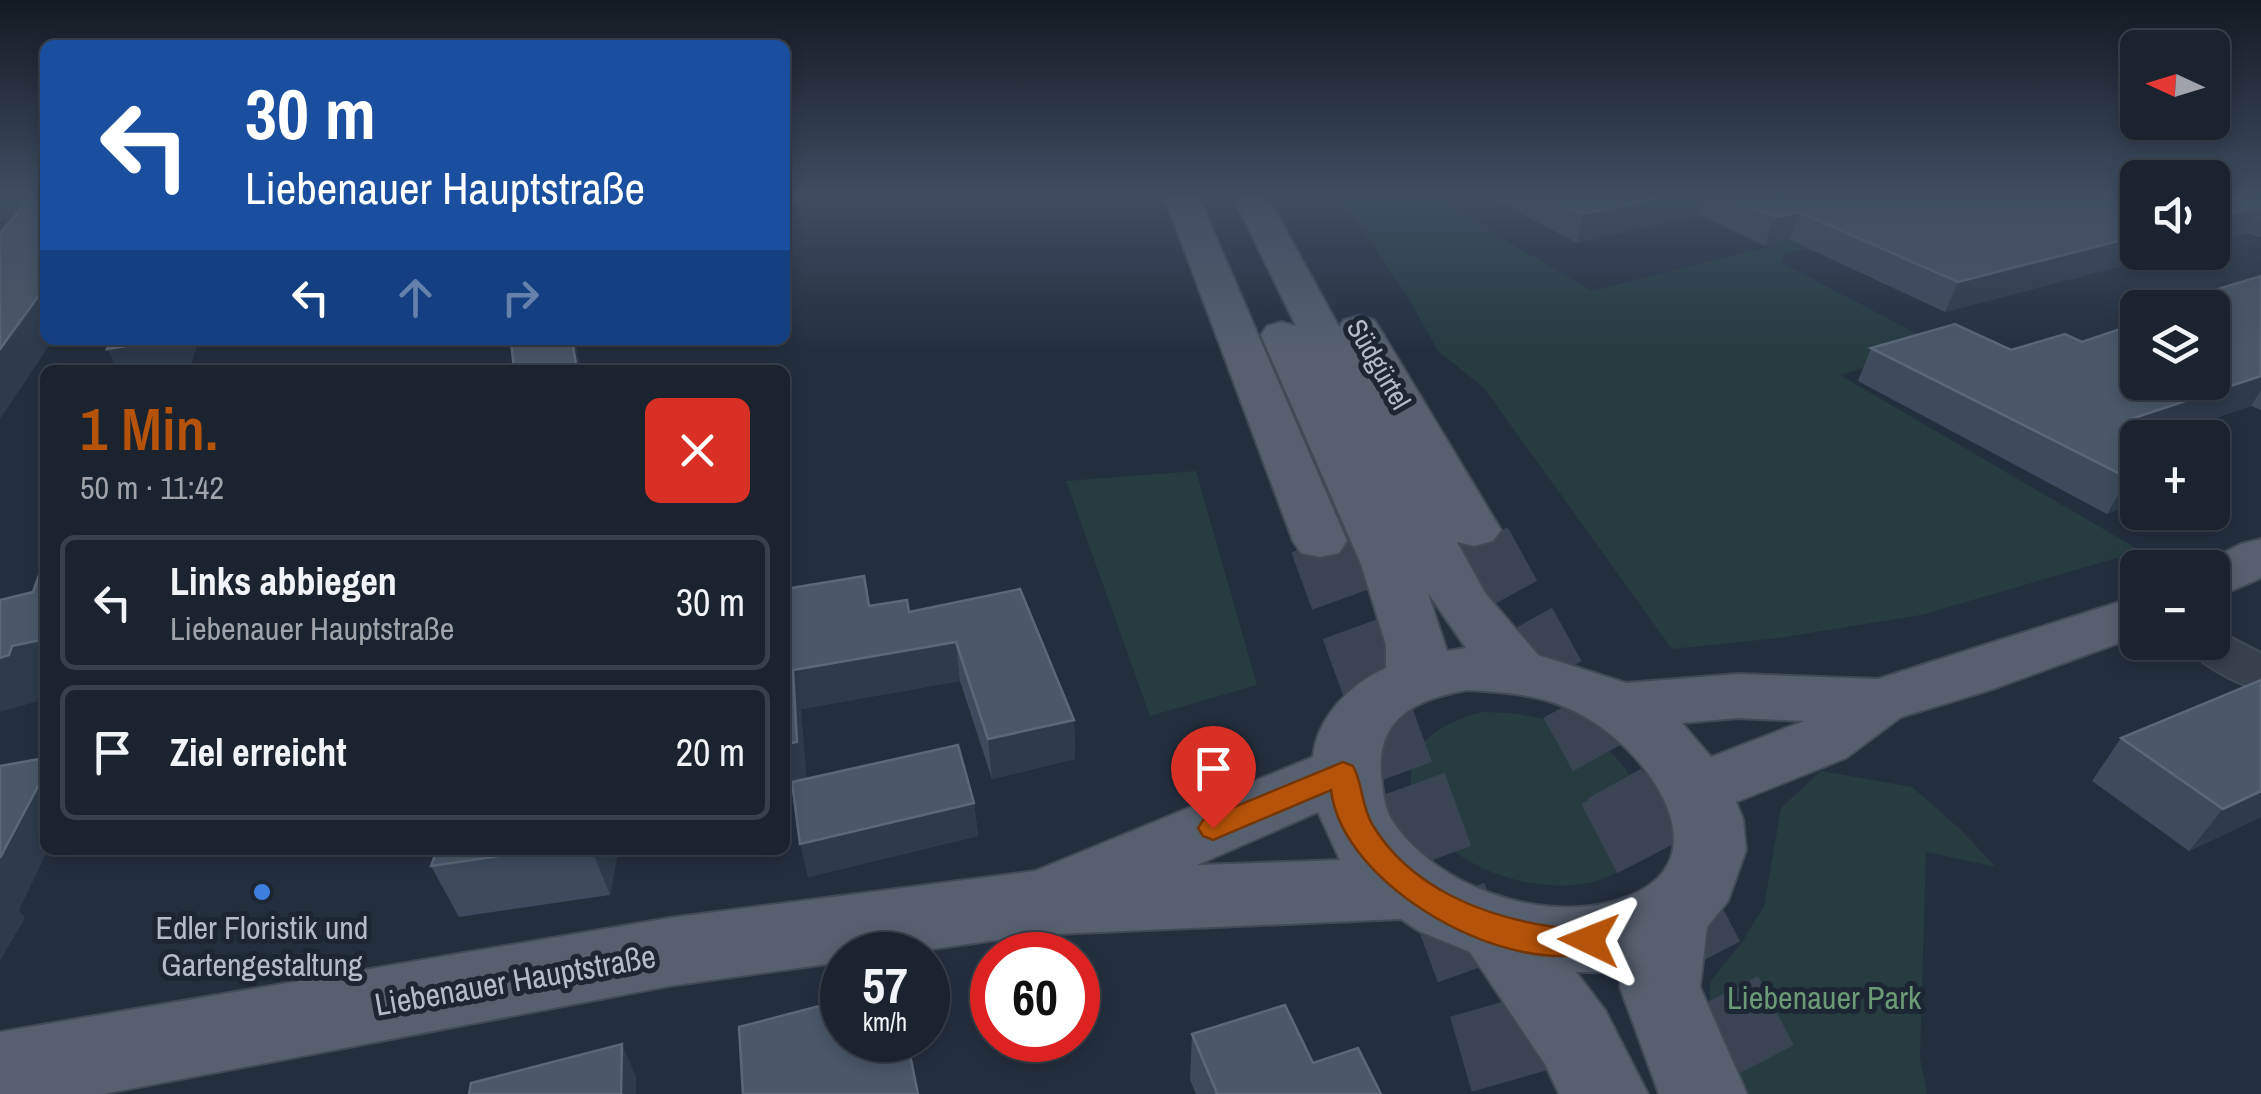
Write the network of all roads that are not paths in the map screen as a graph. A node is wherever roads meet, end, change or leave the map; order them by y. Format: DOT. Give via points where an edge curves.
graph roads {
  1 [pos="1203,249"];
  2 [pos="1243,249"];
  3 [pos="1278,249"];
  4 [pos="1313,249"];
  5 [pos="1474,530"];
  6 [pos="1320,541"];
  7 [pos="2261,556"];
  8 [pos="2230,571"];
  9 [pos="2120,621"];
  10 [pos="2230,655"];
  11 [pos="1518,671"];
  12 [pos="2261,674"];
  13 [pos="1417,679"];
  14 [pos="1878,701"];
  15 [pos="1617,706"];
  16 [pos="1343,773"];
  17 [pos="1700,789"];
  18 [pos="1412,888"];
  19 [pos="1033,903"];
  20 [pos="1670,916"];
  21 [pos="1498,931"];
  22 [pos="0,1073"];
  23 [pos="1604,1094"];
  24 [pos="1702,1094"];
  1 -- 6 [label="main road"];
  2 -- 13 [label="main road" via="1389,564 1416,645"];
  3 -- 11 [label="main road" via="1461,602"];
  4 -- 5 [label="main road, Südgürtel"];
  7 -- 8 [label="main road"];
  9 -- 14 [label="main road"];
  10 -- 12 [label="street"];
  11 -- 13 [label="main road" via="1467,669"];
  11 -- 15 [label="main road"];
  13 -- 16 [label="main road" via="1363,714 1348,742"];
  14 -- 15 [label="main road" via="1738,696"];
  14 -- 17 [label="main road" via="1823,741"];
  15 -- 17 [label="main road" via="1651,730"];
  16 -- 18 [label="main road" via="1360,830"];
  16 -- 19 [label="main road, Liebenauer Hauptstraße"];
  17 -- 20 [label="main road" via="1710,822 1709,861 1696,889"];
  18 -- 19 [label="main road, Liebenauer Hauptstraße"];
  18 -- 21 [label="main road"];
  19 -- 22 [label="main road, Liebenauer Hauptstraße" via="669,952"];
  20 -- 21 [label="main road" via="1618,938 1560,942"];
  20 -- 24 [label="main road" via="1660,987"];
  21 -- 23 [label="main road" via="1575,1036"];
}
